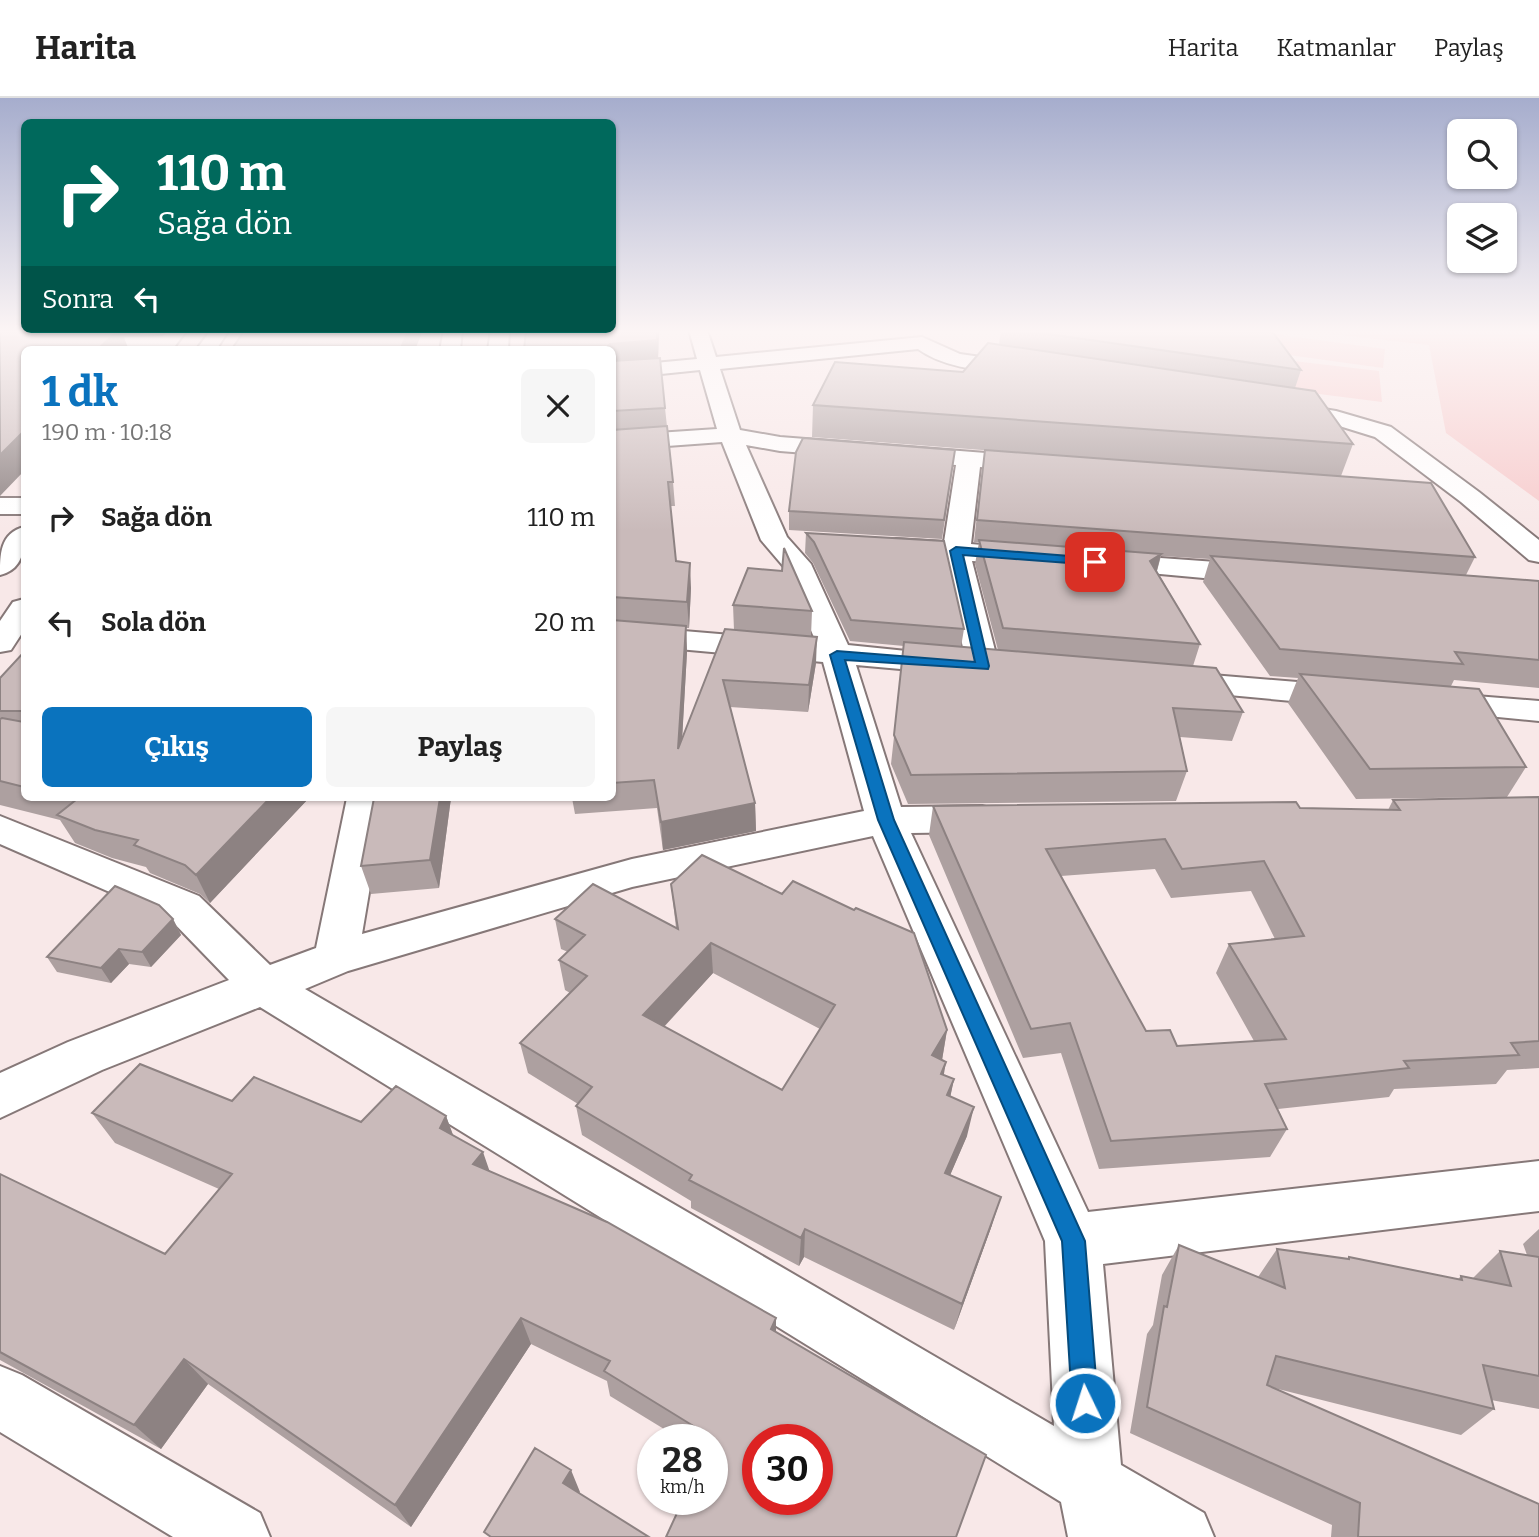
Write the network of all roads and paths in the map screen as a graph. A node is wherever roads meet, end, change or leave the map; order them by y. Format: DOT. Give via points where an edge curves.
graph roads {
  1 [pos="719,397"];
  2 [pos="1254,405"];
  3 [pos="730,435"];
  4 [pos="616,443"];
  5 [pos="970,459"];
  6 [pos="1053,465"];
  7 [pos="1429,494"];
  8 [pos="1470,497"];
  9 [pos="0,506"];
  10 [pos="21,506"];
  11 [pos="21,540"];
  12 [pos="775,540"];
  13 [pos="817,543"];
  14 [pos="873,546"];
  15 [pos="956,551"];
  16 [pos="1539,554"];
  17 [pos="0,567"];
  18 [pos="1289,577"];
  19 [pos="21,612"];
  20 [pos="616,634"];
  21 [pos="0,643"];
  22 [pos="837,655"];
  23 [pos="1150,680"];
  24 [pos="1372,698"];
  25 [pos="1414,701"];
  26 [pos="1539,711"];
  27 [pos="365,801"];
  28 [pos="1025,818"];
  29 [pos="886,820"];
  30 [pos="0,829"];
  31 [pos="336,958"];
  32 [pos="262,986"];
  33 [pos="0,1096"];
  34 [pos="1539,1186"];
  35 [pos="1073,1241"];
  36 [pos="0,1397"];
  37 [pos="1090,1484"];
  38 [pos="236,1537"];
  39 [pos="1102,1537"];
  40 [pos="1180,1537"];
  1 -- 3 [label="street"];
  2 -- 8 [label="street" via="1336,418 1383,432"];
  3 -- 4 [label="street"];
  3 -- 5 [label="street" via="780,444"];
  3 -- 12 [label="street"];
  5 -- 6 [label="street"];
  5 -- 15 [label="street"];
  7 -- 8 [label="street"];
  8 -- 16 [label="street"];
  9 -- 10 [label="street"];
  11 -- 17 [label="street"];
  12 -- 13 [label="street"];
  12 -- 22 [label="street" via="797,564"];
  14 -- 15 [label="street"];
  15 -- 18 [label="street"];
  15 -- 22 [label="street" via="997,668"];
  19 -- 21 [label="street"];
  20 -- 22 [label="street"];
  22 -- 29 [label="street"];
  23 -- 24 [label="street"];
  25 -- 26 [label="street"];
  27 -- 31 [label="street"];
  28 -- 29 [label="street"];
  29 -- 31 [label="street" via="632,873"];
  29 -- 35 [label="street"];
  30 -- 32 [label="street" via="184,907"];
  31 -- 32 [label="street"];
  32 -- 33 [label="street" via="85,1056"];
  32 -- 37 [label="street"];
  34 -- 35 [label="street"];
  35 -- 37 [label="street"];
  36 -- 38 [label="street"];
  37 -- 39 [label="street"];
  37 -- 40 [label="street"];
}
